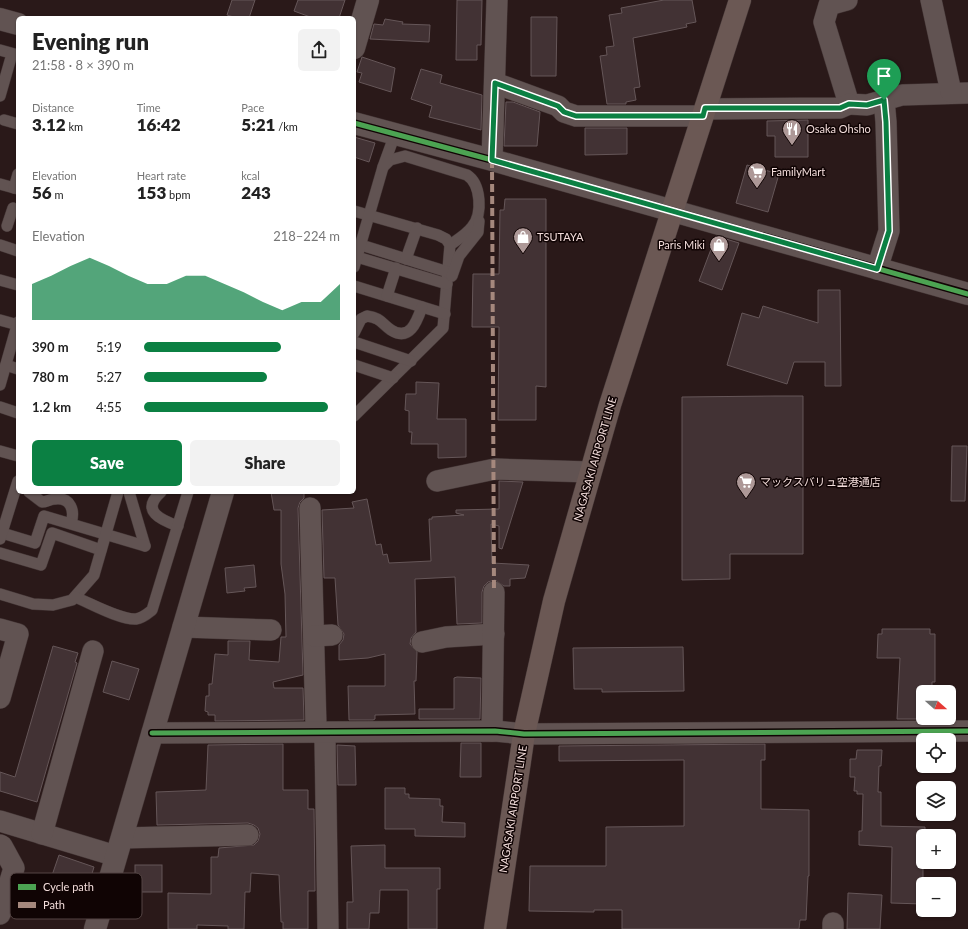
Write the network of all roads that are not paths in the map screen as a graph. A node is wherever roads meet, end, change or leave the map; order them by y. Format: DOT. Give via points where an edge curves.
graph roads {
  1 [pos="368,0"];
  2 [pos="497,0"];
  3 [pos="740,0"];
  4 [pos="847,0"];
  5 [pos="931,0"];
  6 [pos="0,19"];
  7 [pos="16,23"];
  8 [pos="356,41"];
  9 [pos="0,50"];
  10 [pos="15,55"];
  11 [pos="495,83"];
  12 [pos="960,93"];
  13 [pos="0,96"];
  14 [pos="884,100"];
  15 [pos="849,104"];
  16 [pos="704,112"];
  17 [pos="4,120"];
  18 [pos="16,123"];
  19 [pos="356,124"];
  20 [pos="395,134"];
  21 [pos="492,160"];
  22 [pos="383,167"];
  23 [pos="0,184"];
  24 [pos="16,189"];
  25 [pos="13,208"];
  26 [pos="356,211"];
  27 [pos="479,212"];
  28 [pos="673,212"];
  29 [pos="370,214"];
  30 [pos="3,225"];
  31 [pos="417,228"];
  32 [pos="16,229"];
  33 [pos="361,245"];
  34 [pos="450,245"];
  35 [pos="0,246"];
  36 [pos="16,250"];
  37 [pos="406,259"];
  38 [pos="356,262"];
  39 [pos="396,268"];
  40 [pos="877,269"];
  41 [pos="448,272"];
  42 [pos="0,280"];
  43 [pos="16,284"];
  44 [pos="447,284"];
  45 [pos="356,287"];
  46 [pos="968,294"];
  47 [pos="387,296"];
  48 [pos="446,296"];
  49 [pos="422,307"];
  50 [pos="445,314"];
  51 [pos="0,320"];
  52 [pos="16,324"];
  53 [pos="356,329"];
  54 [pos="16,331"];
  55 [pos="356,343"];
  56 [pos="411,361"];
  57 [pos="6,365"];
  58 [pos="356,367"];
  59 [pos="16,368"];
  60 [pos="394,378"];
  61 [pos="0,385"];
  62 [pos="0,407"];
  63 [pos="16,412"];
  64 [pos="356,414"];
  65 [pos="0,451"];
  66 [pos="16,455"];
  67 [pos="590,472"];
  68 [pos="437,481"];
  69 [pos="16,487"];
  70 [pos="32,494"];
  71 [pos="117,494"];
  72 [pos="130,494"];
  73 [pos="159,494"];
  74 [pos="187,494"];
  75 [pos="222,494"];
  76 [pos="310,508"];
  77 [pos="71,523"];
  78 [pos="178,526"];
  79 [pos="106,534"];
  80 [pos="1,536"];
  81 [pos="101,550"];
  82 [pos="0,552"];
  83 [pos="494,592"];
  84 [pos="0,594"];
  85 [pos="75,597"];
  86 [pos="183,627"];
  87 [pos="0,629"];
  88 [pos="271,630"];
  89 [pos="494,634"];
  90 [pos="422,642"];
  91 [pos="93,651"];
  92 [pos="0,698"];
  93 [pos="968,731"];
  94 [pos="492,732"];
  95 [pos="152,733"];
  96 [pos="321,734"];
  97 [pos="524,734"];
  98 [pos="0,821"];
  99 [pos="42,834"];
  100 [pos="248,836"];
  101 [pos="0,845"];
  102 [pos="119,847"];
  103 [pos="12,873"];
  104 [pos="111,873"];
  105 [pos="10,881"];
  106 [pos="0,914"];
  107 [pos="98,919"];
  108 [pos="95,929"];
  109 [pos="328,929"];
  110 [pos="495,929"];
  1 -- 8 [label="street"];
  2 -- 11 [label="street"];
  3 -- 16 [label="main road, NAGASAKI AIRPORT LINE"];
  4 -- 15 [label="street" via="829,5 824,22"];
  5 -- 12 [label="street"];
  6 -- 7 [label="street"];
  9 -- 10 [label="lane"];
  10 -- 13 [label="lane"];
  11 -- 16 [label="street" via="558,106 564,112 576,116"];
  11 -- 21 [label="street"];
  12 -- 14 [label="street" via="902,95"];
  14 -- 15 [label="street" via="867,105"];
  14 -- 40 [label="street" via="889,231"];
  15 -- 16 [label="street" via="840,108"];
  16 -- 28 [label="main road, NAGASAKI AIRPORT LINE"];
  17 -- 18 [label="lane"];
  19 -- 20 [label="street"];
  20 -- 21 [label="street"];
  20 -- 22 [label="lane"];
  21 -- 28 [label="street"];
  22 -- 27 [label="lane" via="390,160 405,156 467,175 476,182 478,188"];
  22 -- 29 [label="lane"];
  23 -- 24 [label="lane"];
  25 -- 30 [label="lane"];
  26 -- 29 [label="lane"];
  27 -- 34 [label="lane" via="472,228"];
  27 -- 48 [label="lane" via="478,232 459,256"];
  28 -- 40 [label="street"];
  28 -- 67 [label="main road, NAGASAKI AIRPORT LINE"];
  29 -- 31 [label="lane"];
  29 -- 33 [label="lane"];
  30 -- 32 [label="lane"];
  31 -- 34 [label="lane" via="446,239"];
  31 -- 37 [label="lane"];
  33 -- 37 [label="lane"];
  33 -- 38 [label="lane"];
  34 -- 41 [label="lane"];
  35 -- 36 [label="lane"];
  37 -- 41 [label="lane"];
  38 -- 39 [label="lane"];
  39 -- 44 [label="lane"];
  39 -- 47 [label="lane"];
  40 -- 46 [label="street"];
  41 -- 44 [label="lane"];
  42 -- 43 [label="lane"];
  44 -- 48 [label="lane"];
  45 -- 47 [label="lane"];
  47 -- 49 [label="lane"];
  48 -- 50 [label="lane"];
  49 -- 50 [label="lane"];
  49 -- 53 [label="lane" via="416,325 407,332 394,332 381,320 367,316 361,319"];
  50 -- 56 [label="lane" via="443,328"];
  51 -- 52 [label="lane"];
  54 -- 57 [label="lane"];
  55 -- 56 [label="lane"];
  56 -- 60 [label="lane"];
  57 -- 59 [label="lane"];
  57 -- 61 [label="lane"];
  58 -- 60 [label="lane"];
  60 -- 64 [label="lane"];
  62 -- 63 [label="lane"];
  65 -- 66 [label="lane"];
  67 -- 68 [label="street" via="495,469"];
  67 -- 97 [label="main road, NAGASAKI AIRPORT LINE" via="554,600"];
  69 -- 80 [label="lane"];
  70 -- 77 [label="lane" via="42,502 60,499 69,503 73,511"];
  71 -- 79 [label="lane"];
  72 -- 79 [label="lane" via="145,546"];
  73 -- 78 [label="lane" via="152,505 155,515"];
  74 -- 78 [label="lane"];
  75 -- 86 [label="street"];
  76 -- 96 [label="street" via="323,636 316,726"];
  77 -- 79 [label="lane"];
  77 -- 80 [label="lane" via="44,516 35,543"];
  78 -- 85 [label="lane" via="156,602 145,616 135,619 122,616"];
  79 -- 81 [label="lane"];
  81 -- 82 [label="lane" via="52,533 41,565"];
  81 -- 85 [label="lane" via="94,575"];
  83 -- 89 [label="street"];
  84 -- 85 [label="lane" via="33,604 53,605"];
  86 -- 88 [label="street"];
  86 -- 95 [label="street"];
  87 -- 92 [label="street" via="18,634"];
  89 -- 90 [label="street" via="446,637"];
  89 -- 94 [label="street"];
  91 -- 99 [label="street"];
  93 -- 97 [label="street"];
  94 -- 96 [label="street"];
  94 -- 97 [label="street"];
  95 -- 96 [label="street"];
  95 -- 102 [label="street"];
  96 -- 109 [label="street" via="325,740"];
  97 -- 110 [label="main road, NAGASAKI AIRPORT LINE"];
  98 -- 99 [label="street"];
  99 -- 102 [label="street"];
  100 -- 102 [label="street"];
  101 -- 103 [label="street" via="14,868"];
  102 -- 104 [label="street"];
  105 -- 106 [label="street"];
  107 -- 108 [label="street"];
}
